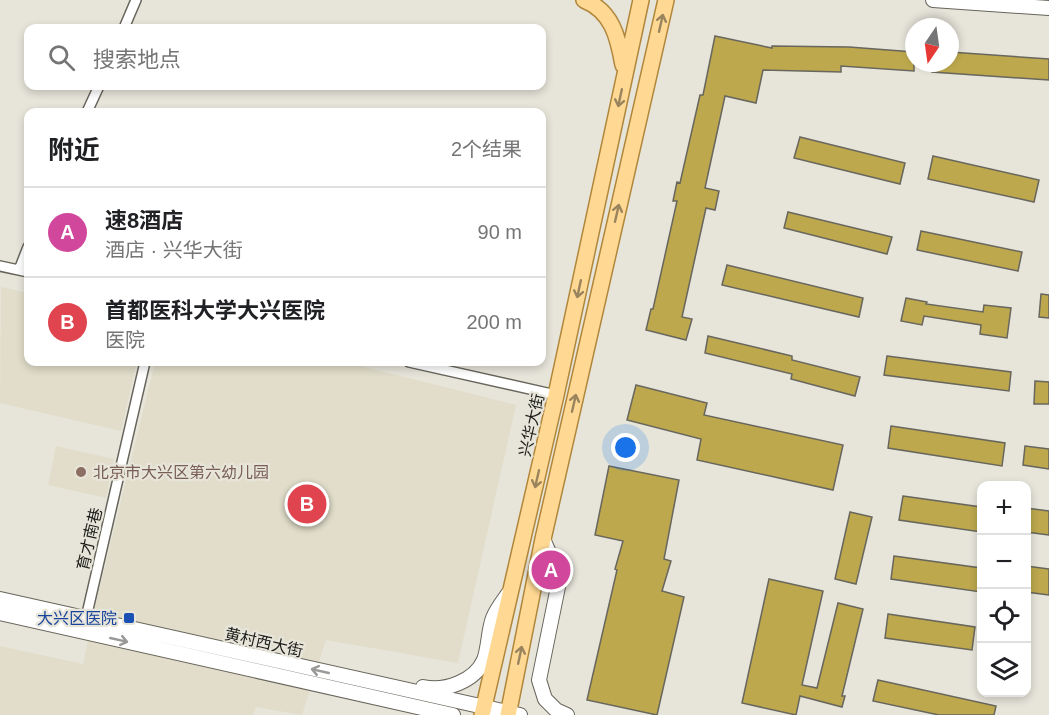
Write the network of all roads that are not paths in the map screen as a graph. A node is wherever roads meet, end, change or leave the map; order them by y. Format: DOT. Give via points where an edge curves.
graph roads {
  1 [pos="136,0"];
  2 [pos="584,0"];
  3 [pos="641,0"];
  4 [pos="666,0"];
  5 [pos="933,0"];
  6 [pos="1049,8"];
  7 [pos="126,24"];
  8 [pos="624,76"];
  9 [pos="97,90"];
  10 [pos="89,108"];
  11 [pos="0,266"];
  12 [pos="24,271"];
  13 [pos="144,366"];
  14 [pos="427,366"];
  15 [pos="556,395"];
  16 [pos="543,539"];
  17 [pos="514,584"];
  18 [pos="0,599"];
  19 [pos="0,613"];
  20 [pos="86,618"];
  21 [pos="378,684"];
  22 [pos="344,690"];
  23 [pos="483,711"];
  24 [pos="512,714"];
  25 [pos="410,715"];
  26 [pos="453,715"];
  27 [pos="567,715"];
  1 -- 7 [label="street"];
  2 -- 8 [label="main road" via="607,17 615,29"];
  3 -- 8 [label="main road, 兴华大街"];
  16 -- 4 [label="main road, one-way"];
  5 -- 6 [label="street"];
  8 -- 15 [label="main road, 兴华大街, one-way"];
  9 -- 10 [label="street"];
  11 -- 12 [label="street"];
  13 -- 20 [label="street, 育才南巷"];
  14 -- 15 [label="street"];
  15 -- 17 [label="main road, 兴华大街, one-way"];
  24 -- 16 [label="main road, one-way"];
  16 -- 27 [label="street" via="560,577 539,680 545,699"];
  17 -- 21 [label="street" via="493,616 484,659 471,676 445,688 400,682"];
  17 -- 23 [label="main road, 兴华大街"];
  18 -- 20 [label="street, 黄村西大街"];
  19 -- 22 [label="street, 黄村西大街, one-way"];
  21 -- 20 [label="street, 黄村西大街, one-way"];
  21 -- 23 [label="street, 黄村西大街"];
  22 -- 25 [label="street" via="369,705"];
  22 -- 26 [label="street, 黄村西大街"];
  23 -- 24 [label="street, 黄村西大街"];
}
